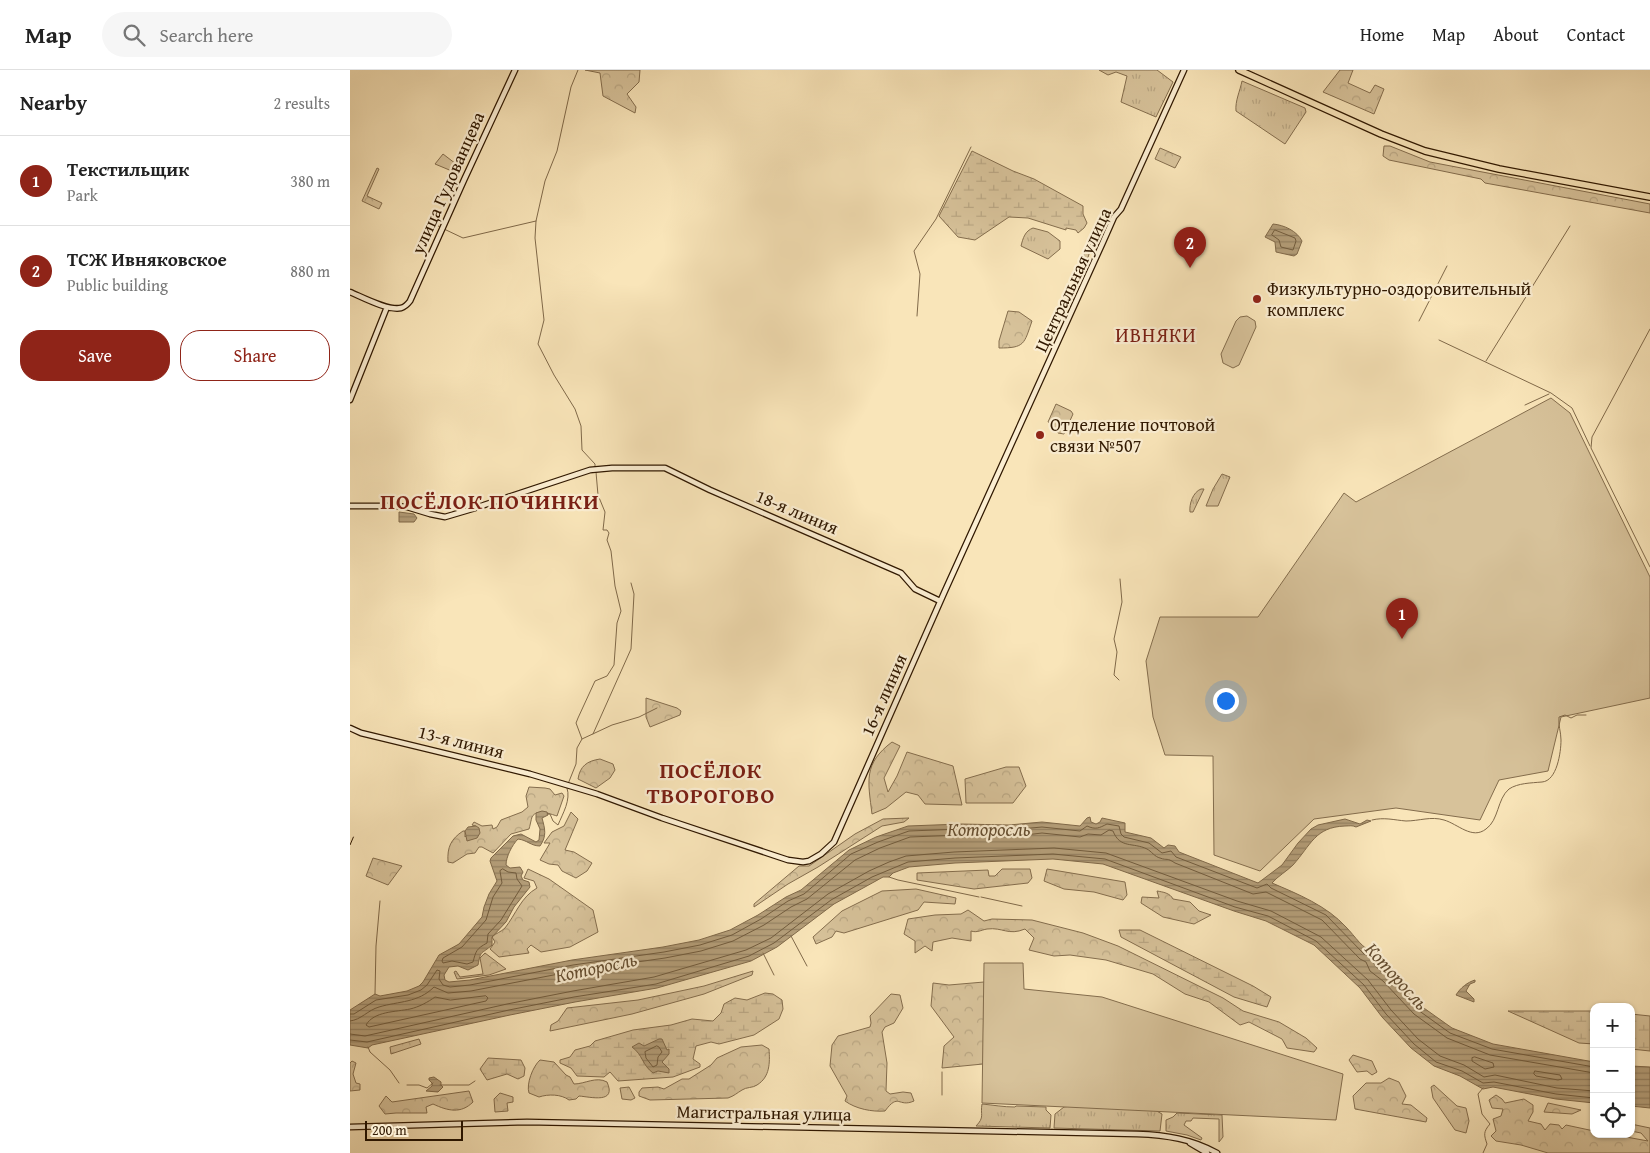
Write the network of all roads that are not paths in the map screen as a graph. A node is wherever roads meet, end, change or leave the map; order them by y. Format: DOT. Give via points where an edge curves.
graph roads {
  1 [pos="516,70"];
  2 [pos="1184,70"];
  3 [pos="1239,70"];
  4 [pos="1650,197"];
  5 [pos="350,292"];
  6 [pos="387,307"];
  7 [pos="350,400"];
  8 [pos="985,502"];
  9 [pos="350,506"];
  10 [pos="940,601"];
  11 [pos="350,728"];
  12 [pos="754,850"];
  13 [pos="350,1128"];
  14 [pos="1209,1152"];
  15 [pos="1218,1153"];
  1 -- 6 [label="street, улица Гудованцева" via="410,301 398,309"];
  2 -- 8 [label="street, Центральная улица"];
  3 -- 4 [label="highway" via="1425,151 1505,170"];
  5 -- 6 [label="street"];
  6 -- 7 [label="street"];
  8 -- 10 [label="street, 16-я линия"];
  9 -- 10 [label="street, 18-я линия" via="407,507 445,517 596,469 666,468 902,573 915,590"];
  10 -- 12 [label="street, 16-я линия" via="834,842 809,861 798,862"];
  11 -- 12 [label="street, 13-я линия" via="565,784"];
  13 -- 14 [label="street, Магистральная улица" via="528,1122 1137,1134 1190,1140"];
  14 -- 15 [label="street, Магистральная улица"];
}
